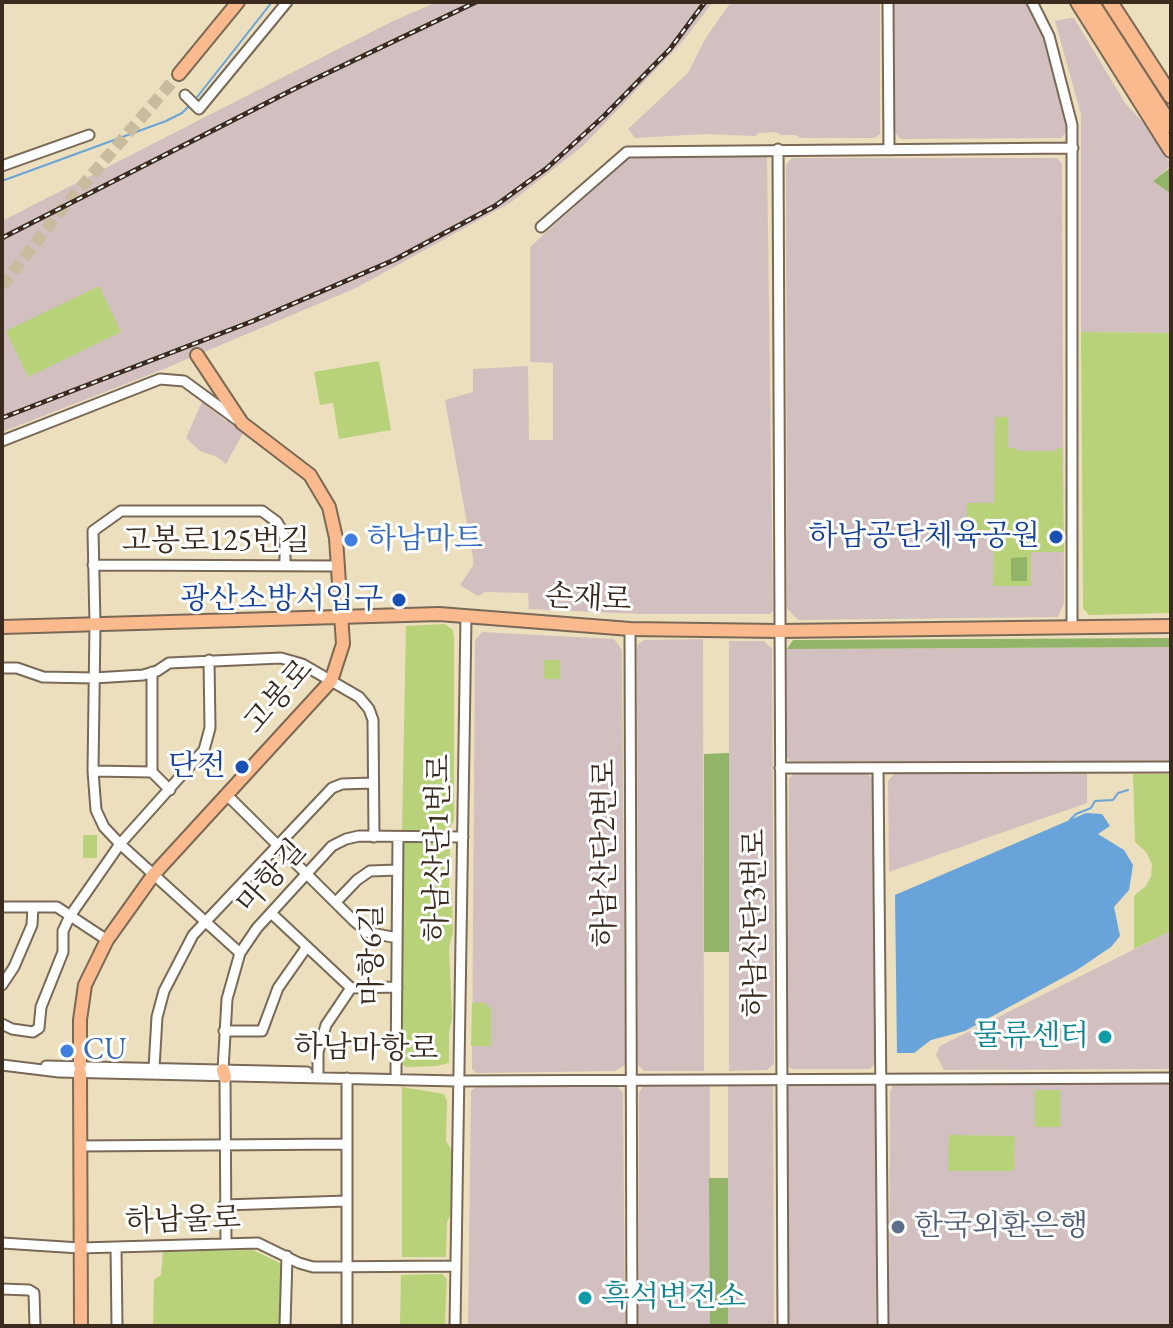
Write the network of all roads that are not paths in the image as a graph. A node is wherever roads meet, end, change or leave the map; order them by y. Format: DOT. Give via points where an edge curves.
graph roads {
  1 [pos="238,2"];
  2 [pos="287,2"];
  3 [pos="888,2"];
  4 [pos="1032,2"];
  5 [pos="1078,2"];
  6 [pos="1091,2"];
  7 [pos="1101,2"];
  8 [pos="1110,2"];
  9 [pos="179,74"];
  10 [pos="186,96"];
  11 [pos="1171,96"];
  12 [pos="1171,111"];
  13 [pos="1171,126"];
  14 [pos="89,135"];
  15 [pos="1073,148"];
  16 [pos="778,149"];
  17 [pos="889,150"];
  18 [pos="1171,150"];
  19 [pos="2,166"];
  20 [pos="541,227"];
  21 [pos="197,355"];
  22 [pos="242,423"];
  23 [pos="2,441"];
  24 [pos="93,565"];
  25 [pos="285,566"];
  26 [pos="339,566"];
  27 [pos="466,617"];
  28 [pos="341,618"];
  29 [pos="95,624"];
  30 [pos="1171,626"];
  31 [pos="2,627"];
  32 [pos="1072,628"];
  33 [pos="630,629"];
  34 [pos="779,631"];
  35 [pos="209,660"];
  36 [pos="2,668"];
  37 [pos="152,672"];
  38 [pos="94,678"];
  39 [pos="331,681"];
  40 [pos="1171,767"];
  41 [pos="780,768"];
  42 [pos="878,769"];
  43 [pos="93,771"];
  44 [pos="152,772"];
  45 [pos="372,783"];
  46 [pos="170,790"];
  47 [pos="227,795"];
  48 [pos="374,837"];
  49 [pos="398,837"];
  50 [pos="463,837"];
  51 [pos="120,844"];
  52 [pos="277,844"];
  53 [pos="397,870"];
  54 [pos="154,874"];
  55 [pos="308,874"];
  56 [pos="336,902"];
  57 [pos="2,907"];
  58 [pos="33,907"];
  59 [pos="271,913"];
  60 [pos="70,916"];
  61 [pos="205,921"];
  62 [pos="397,938"];
  63 [pos="107,940"];
  64 [pos="306,948"];
  65 [pos="240,953"];
  66 [pos="2,985"];
  67 [pos="397,987"];
  68 [pos="351,988"];
  69 [pos="2,1024"];
  70 [pos="224,1031"];
  71 [pos="2,1059"];
  72 [pos="2,1065"];
  73 [pos="154,1068"];
  74 [pos="80,1069"];
  75 [pos="318,1072"];
  76 [pos="396,1073"];
  77 [pos="224,1074"];
  78 [pos="347,1078"];
  79 [pos="631,1078"];
  80 [pos="780,1078"];
  81 [pos="883,1078"];
  82 [pos="1171,1078"];
  83 [pos="461,1079"];
  84 [pos="347,1144"];
  85 [pos="224,1145"];
  86 [pos="80,1146"];
  87 [pos="347,1201"];
  88 [pos="224,1205"];
  89 [pos="2,1243"];
  90 [pos="226,1243"];
  91 [pos="116,1247"];
  92 [pos="80,1248"];
  93 [pos="287,1256"];
  94 [pos="456,1266"];
  95 [pos="348,1267"];
  96 [pos="2,1289"];
  97 [pos="35,1326"];
  98 [pos="81,1326"];
  99 [pos="117,1326"];
  100 [pos="285,1326"];
  101 [pos="347,1326"];
  102 [pos="455,1326"];
  103 [pos="632,1326"];
  104 [pos="783,1326"];
  105 [pos="883,1326"];
  1 -- 9 [label="main road"];
  2 -- 10 [label="street" via="199,109"];
  3 -- 17 [label="street"];
  4 -- 15 [label="street" via="1049,36 1067,97"];
  5 -- 18 [label="highway"];
  6 -- 13 [label="highway"];
  7 -- 12 [label="highway"];
  8 -- 11 [label="highway"];
  14 -- 19 [label="street"];
  15 -- 17 [label="street"];
  15 -- 32 [label="street"];
  16 -- 17 [label="street"];
  16 -- 20 [label="street" via="627,152"];
  16 -- 34 [label="street, 하남산단3번로"];
  21 -- 22 [label="main road, 고봉로"];
  22 -- 23 [label="street" via="190,384 160,379"];
  22 -- 26 [label="main road, 고봉로" via="317,485 331,511"];
  24 -- 25 [label="street, 고봉로125번길"];
  24 -- 25 [label="street" via="93,531 121,511 262,511 277,522 285,538"];
  24 -- 29 [label="street"];
  25 -- 26 [label="street, 고봉로125번길"];
  26 -- 28 [label="main road, 고봉로"];
  27 -- 28 [label="main road, 손재로"];
  27 -- 33 [label="main road, 손재로"];
  27 -- 50 [label="street, 하남산단1번로"];
  28 -- 29 [label="main road, 손재로"];
  28 -- 39 [label="main road, 고봉로" via="343,644"];
  29 -- 31 [label="main road, 손재로"];
  29 -- 38 [label="street"];
  30 -- 32 [label="main road, 손재로"];
  32 -- 34 [label="main road, 손재로"];
  33 -- 34 [label="main road, 손재로"];
  33 -- 79 [label="street, 하남산단2번로"];
  34 -- 41 [label="street, 하남산단3번로"];
  35 -- 37 [label="street" via="169,663"];
  35 -- 39 [label="street" via="290,659"];
  35 -- 46 [label="street" via="210,728 204,750"];
  36 -- 38 [label="street" via="43,677"];
  37 -- 38 [label="street"];
  37 -- 44 [label="street"];
  38 -- 43 [label="street"];
  39 -- 45 [label="street" via="359,697 373,720"];
  39 -- 47 [label="main road, 고봉로"];
  40 -- 42 [label="street"];
  41 -- 42 [label="street"];
  41 -- 80 [label="street, 하남산단3번로"];
  42 -- 81 [label="street"];
  43 -- 44 [label="street"];
  43 -- 51 [label="street" via="96,810"];
  44 -- 46 [label="street"];
  45 -- 48 [label="street"];
  45 -- 52 [label="street" via="332,788"];
  46 -- 51 [label="street"];
  47 -- 52 [label="street"];
  47 -- 54 [label="main road, 고봉로"];
  48 -- 49 [label="street, 마항길"];
  48 -- 55 [label="street, 마항길" via="332,846"];
  49 -- 50 [label="street, 마항길"];
  49 -- 53 [label="street, 마항6길"];
  50 -- 83 [label="street, 하남산단1번로"];
  51 -- 54 [label="street"];
  51 -- 60 [label="street"];
  52 -- 55 [label="street"];
  52 -- 61 [label="street"];
  53 -- 56 [label="street" via="370,871"];
  53 -- 62 [label="street, 마항6길"];
  54 -- 61 [label="street"];
  54 -- 63 [label="main road, 고봉로"];
  55 -- 56 [label="street"];
  55 -- 59 [label="street, 마항길"];
  56 -- 62 [label="street" via="367,932"];
  57 -- 58 [label="street"];
  58 -- 60 [label="street" via="57,907"];
  58 -- 66 [label="street" via="32,925"];
  59 -- 64 [label="street"];
  59 -- 65 [label="street, 마항길"];
  60 -- 63 [label="street"];
  60 -- 69 [label="street" via="39,1028 33,1032"];
  61 -- 65 [label="street"];
  61 -- 73 [label="street" via="178,959 164,991"];
  62 -- 67 [label="street, 마항6길"];
  63 -- 74 [label="main road, 고봉로" via="85,985"];
  64 -- 68 [label="street"];
  64 -- 70 [label="street" via="278,988 262,1031"];
  65 -- 70 [label="street, 마항길"];
  67 -- 68 [label="street"];
  67 -- 76 [label="street, 마항6길"];
  68 -- 75 [label="street" via="321,1037"];
  70 -- 77 [label="street, 마항길"];
  71 -- 74 [label="street, 하남마항로"];
  72 -- 74 [label="street, 하남마항로" via="33,1071"];
  73 -- 74 [label="street, 하남마항로"];
  73 -- 77 [label="street, 하남마항로"];
  74 -- 77 [label="street, 하남마항로"];
  74 -- 86 [label="main road, 고봉로"];
  75 -- 76 [label="street, 하남마항로"];
  75 -- 77 [label="street, 하남마항로"];
  76 -- 83 [label="street, 하남마항로"];
  77 -- 78 [label="street, 하남마항로"];
  77 -- 85 [label="street, 마항길"];
  78 -- 83 [label="street, 하남마항로"];
  78 -- 84 [label="street"];
  79 -- 80 [label="street"];
  79 -- 83 [label="street"];
  79 -- 103 [label="street, 하남산단2번로"];
  80 -- 81 [label="street"];
  80 -- 104 [label="street, 하남산단3번로"];
  81 -- 82 [label="street"];
  81 -- 105 [label="street"];
  83 -- 94 [label="street, 하남산단1번로"];
  84 -- 85 [label="street"];
  84 -- 87 [label="street"];
  85 -- 86 [label="street"];
  85 -- 88 [label="street, 마항길"];
  86 -- 92 [label="main road, 고봉로"];
  87 -- 88 [label="street"];
  87 -- 95 [label="street"];
  88 -- 90 [label="street, 마항길"];
  89 -- 92 [label="street, 하남울로"];
  90 -- 91 [label="street, 하남울로"];
  90 -- 93 [label="street, 하남울로" via="258,1243"];
  91 -- 92 [label="street, 하남울로"];
  91 -- 99 [label="street"];
  92 -- 98 [label="main road, 고봉로"];
  93 -- 95 [label="street, 하남울로" via="313,1267"];
  93 -- 100 [label="street"];
  94 -- 95 [label="street, 하남울로"];
  94 -- 102 [label="street, 하남산단1번로"];
  95 -- 101 [label="street"];
  96 -- 97 [label="street" via="34,1293"];
}
